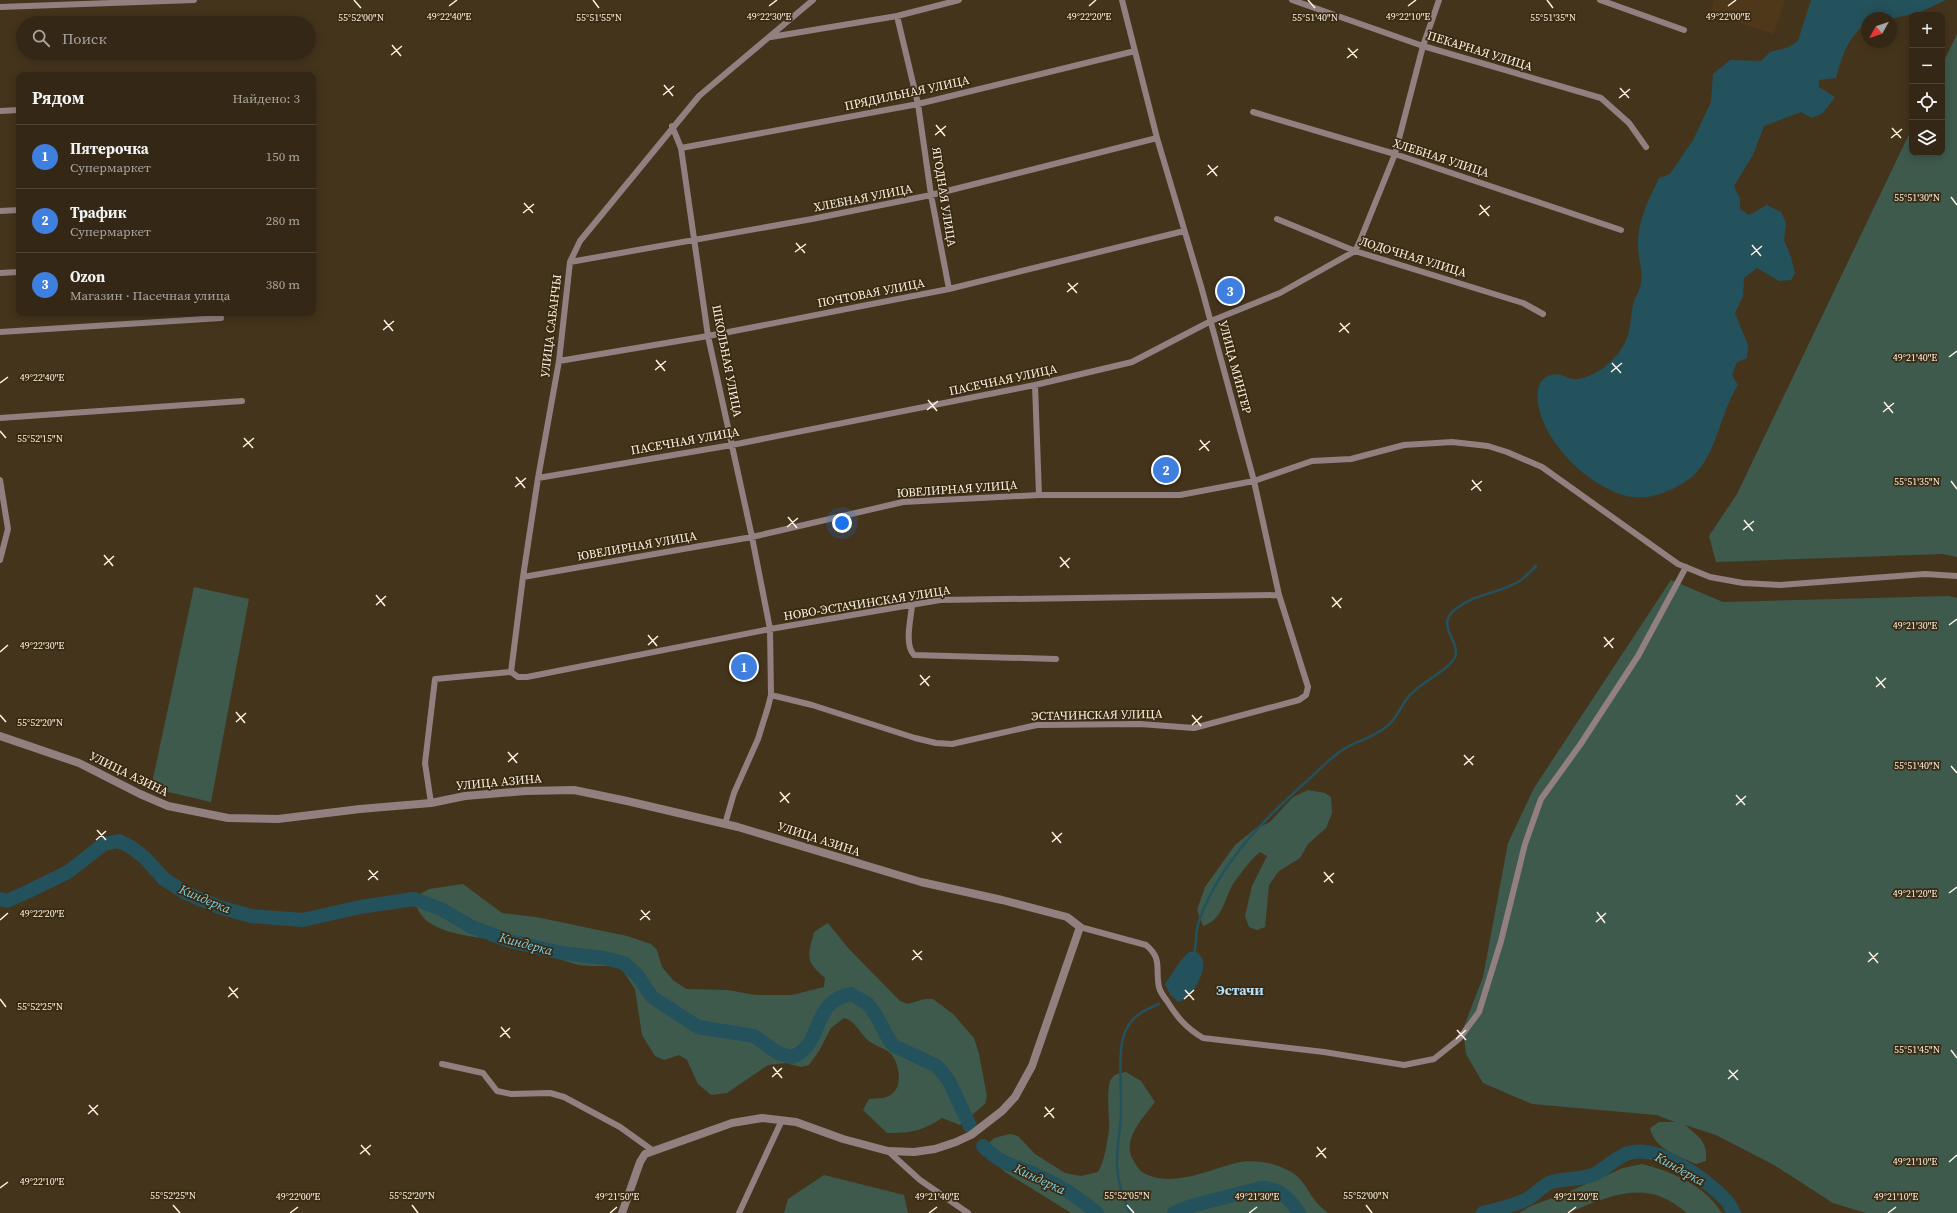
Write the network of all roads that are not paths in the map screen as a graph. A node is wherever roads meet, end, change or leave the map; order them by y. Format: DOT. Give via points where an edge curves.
graph roads {
  1 [pos="194,0"];
  2 [pos="812,0"];
  3 [pos="959,0"];
  4 [pos="1122,0"];
  5 [pos="1292,0"];
  6 [pos="1439,0"];
  7 [pos="1600,0"];
  8 [pos="0,8"];
  9 [pos="897,16"];
  10 [pos="1684,30"];
  11 [pos="769,37"];
  12 [pos="1423,46"];
  13 [pos="1135,51"];
  14 [pos="918,104"];
  15 [pos="16,110"];
  16 [pos="0,111"];
  17 [pos="1253,112"];
  18 [pos="672,126"];
  19 [pos="1157,138"];
  20 [pos="1646,147"];
  21 [pos="682,148"];
  22 [pos="1395,154"];
  23 [pos="931,195"];
  24 [pos="16,210"];
  25 [pos="0,211"];
  26 [pos="1277,219"];
  27 [pos="1620,230"];
  28 [pos="1184,232"];
  29 [pos="696,239"];
  30 [pos="1355,251"];
  31 [pos="570,262"];
  32 [pos="16,272"];
  33 [pos="0,273"];
  34 [pos="948,289"];
  35 [pos="1543,314"];
  36 [pos="222,318"];
  37 [pos="1211,321"];
  38 [pos="0,332"];
  39 [pos="708,336"];
  40 [pos="559,361"];
  41 [pos="1035,385"];
  42 [pos="242,401"];
  43 [pos="0,418"];
  44 [pos="732,445"];
  45 [pos="538,478"];
  46 [pos="0,480"];
  47 [pos="1254,481"];
  48 [pos="1039,495"];
  49 [pos="2,513"];
  50 [pos="752,537"];
  51 [pos="0,560"];
  52 [pos="1686,567"];
  53 [pos="1957,576"];
  54 [pos="523,577"];
  55 [pos="1279,595"];
  56 [pos="912,605"];
  57 [pos="770,629"];
  58 [pos="1056,659"];
  59 [pos="511,672"];
  60 [pos="771,695"];
  61 [pos="1306,695"];
  62 [pos="0,736"];
  63 [pos="431,803"];
  64 [pos="725,824"];
  65 [pos="1080,927"];
  66 [pos="442,1064"];
  67 [pos="782,1120"];
  68 [pos="652,1150"];
  69 [pos="888,1151"];
  70 [pos="622,1213"];
  71 [pos="739,1213"];
  72 [pos="968,1213"];
  1 -- 8 [label="street"];
  2 -- 11 [label="street, УЛИЦА САБАНЧЫ"];
  3 -- 9 [label="street"];
  4 -- 13 [label="street, УЛИЦА МИНГЕР"];
  5 -- 12 [label="street, ПЕКАРНАЯ УЛИЦА"];
  6 -- 12 [label="street"];
  7 -- 10 [label="street"];
  9 -- 11 [label="street"];
  9 -- 14 [label="street, ЯГОДНАЯ УЛИЦА"];
  11 -- 18 [label="street, УЛИЦА САБАНЧЫ" via="699,96"];
  12 -- 20 [label="street, ПЕКАРНАЯ УЛИЦА" via="1601,98 1629,123"];
  12 -- 22 [label="street"];
  13 -- 14 [label="street, ПРЯДИЛЬНАЯ УЛИЦА"];
  13 -- 19 [label="street, УЛИЦА МИНГЕР"];
  14 -- 21 [label="street, ПРЯДИЛЬНАЯ УЛИЦА"];
  14 -- 23 [label="street, ЯГОДНАЯ УЛИЦА"];
  15 -- 16 [label="street"];
  17 -- 22 [label="street, ХЛЕБНАЯ УЛИЦА"];
  18 -- 21 [label="street, ШКОЛЬНАЯ УЛИЦА"];
  18 -- 31 [label="street, УЛИЦА САБАНЧЫ" via="580,241"];
  19 -- 23 [label="street, ХЛЕБНАЯ УЛИЦА"];
  19 -- 28 [label="street, УЛИЦА МИНГЕР"];
  21 -- 29 [label="street, ШКОЛЬНАЯ УЛИЦА"];
  22 -- 27 [label="street, ХЛЕБНАЯ УЛИЦА"];
  22 -- 30 [label="street"];
  23 -- 29 [label="street, ХЛЕБНАЯ УЛИЦА"];
  23 -- 34 [label="street, ЯГОДНАЯ УЛИЦА"];
  24 -- 25 [label="street"];
  26 -- 30 [label="street, ЛОДОЧНАЯ УЛИЦА"];
  28 -- 34 [label="street, ПОЧТОВАЯ УЛИЦА"];
  28 -- 37 [label="street, УЛИЦА МИНГЕР"];
  29 -- 31 [label="street, ХЛЕБНАЯ УЛИЦА"];
  29 -- 39 [label="street, ШКОЛЬНАЯ УЛИЦА"];
  30 -- 35 [label="street, ЛОДОЧНАЯ УЛИЦА" via="1523,303"];
  30 -- 37 [label="street, ПАСЕЧНАЯ УЛИЦА" via="1280,293"];
  31 -- 40 [label="street, УЛИЦА САБАНЧЫ"];
  32 -- 33 [label="street"];
  34 -- 39 [label="street, ПОЧТОВАЯ УЛИЦА"];
  36 -- 38 [label="street"];
  37 -- 41 [label="street, ПАСЕЧНАЯ УЛИЦА" via="1132,362"];
  37 -- 47 [label="street, УЛИЦА МИНГЕР"];
  39 -- 40 [label="street, ПОЧТОВАЯ УЛИЦА"];
  39 -- 44 [label="street, ШКОЛЬНАЯ УЛИЦА"];
  40 -- 45 [label="street, УЛИЦА САБАНЧЫ"];
  41 -- 44 [label="street, ПАСЕЧНАЯ УЛИЦА"];
  41 -- 48 [label="street"];
  42 -- 43 [label="street"];
  44 -- 45 [label="street, ПАСЕЧНАЯ УЛИЦА"];
  44 -- 50 [label="street, ШКОЛЬНАЯ УЛИЦА"];
  45 -- 54 [label="street, УЛИЦА САБАНЧЫ"];
  46 -- 49 [label="street"];
  47 -- 48 [label="street, ЮВЕЛИРНАЯ УЛИЦА" via="1180,495"];
  47 -- 52 [label="street, ЮВЕЛИРНАЯ УЛИЦА" via="1312,461 1351,459 1404,445 1452,442 1488,446 1542,467 1678,564"];
  47 -- 55 [label="street, УЛИЦА МИНГЕР"];
  48 -- 50 [label="street, ЮВЕЛИРНАЯ УЛИЦА" via="903,502"];
  49 -- 51 [label="street" via="8,529"];
  50 -- 54 [label="street, ЮВЕЛИРНАЯ УЛИЦА"];
  50 -- 57 [label="street, ШКОЛЬНАЯ УЛИЦА"];
  52 -- 53 [label="street, ЮВЕЛИРНАЯ УЛИЦА" via="1710,577 1744,583 1780,585 1925,574"];
  52 -- 65 [label="street" via="1638,656 1541,800 1525,844 1501,941 1479,1012 1458,1039 1434,1059 1404,1065 1390,1064 1324,1052 1203,1038 1188,1029 1176,1016 1159,988 1155,952 1146,945"];
  54 -- 59 [label="street, УЛИЦА САБАНЧЫ"];
  55 -- 56 [label="street, НОВО-ЭСТАЧИНСКАЯ УЛИЦА" via="940,600"];
  55 -- 61 [label="street, УЛИЦА МИНГЕР" via="1308,688"];
  56 -- 57 [label="street, НОВО-ЭСТАЧИНСКАЯ УЛИЦА"];
  56 -- 58 [label="street" via="909,643 910,651 914,655"];
  57 -- 59 [label="street, НОВО-ЭСТАЧИНСКАЯ УЛИЦА" via="527,677 518,677"];
  57 -- 60 [label="street, ШКОЛЬНАЯ УЛИЦА"];
  59 -- 63 [label="street" via="435,679 425,763"];
  60 -- 61 [label="street, ЭСТАЧИНСКАЯ УЛИЦА" via="812,705 922,740 952,744 1037,726 1140,724 1194,728 1299,700"];
  60 -- 64 [label="street, ШКОЛЬНАЯ УЛИЦА" via="758,739 734,793"];
  62 -- 63 [label="street, УЛИЦА АЗИНА" via="79,763 168,806 228,818 278,819"];
  63 -- 64 [label="street, УЛИЦА АЗИНА" via="465,796 516,791 574,790"];
  64 -- 65 [label="street, УЛИЦА АЗИНА" via="921,882 1067,917"];
  65 -- 69 [label="street" via="1032,1066 1015,1097 985,1126 956,1142 914,1152"];
  66 -- 68 [label="street" via="483,1073 497,1091 511,1094 550,1093 564,1097 620,1127"];
  67 -- 68 [label="street" via="762,1118 732,1122"];
  67 -- 69 [label="street"];
  67 -- 71 [label="street"];
  68 -- 70 [label="street" via="645,1154 640,1162"];
  69 -- 72 [label="street" via="920,1180"];
}
